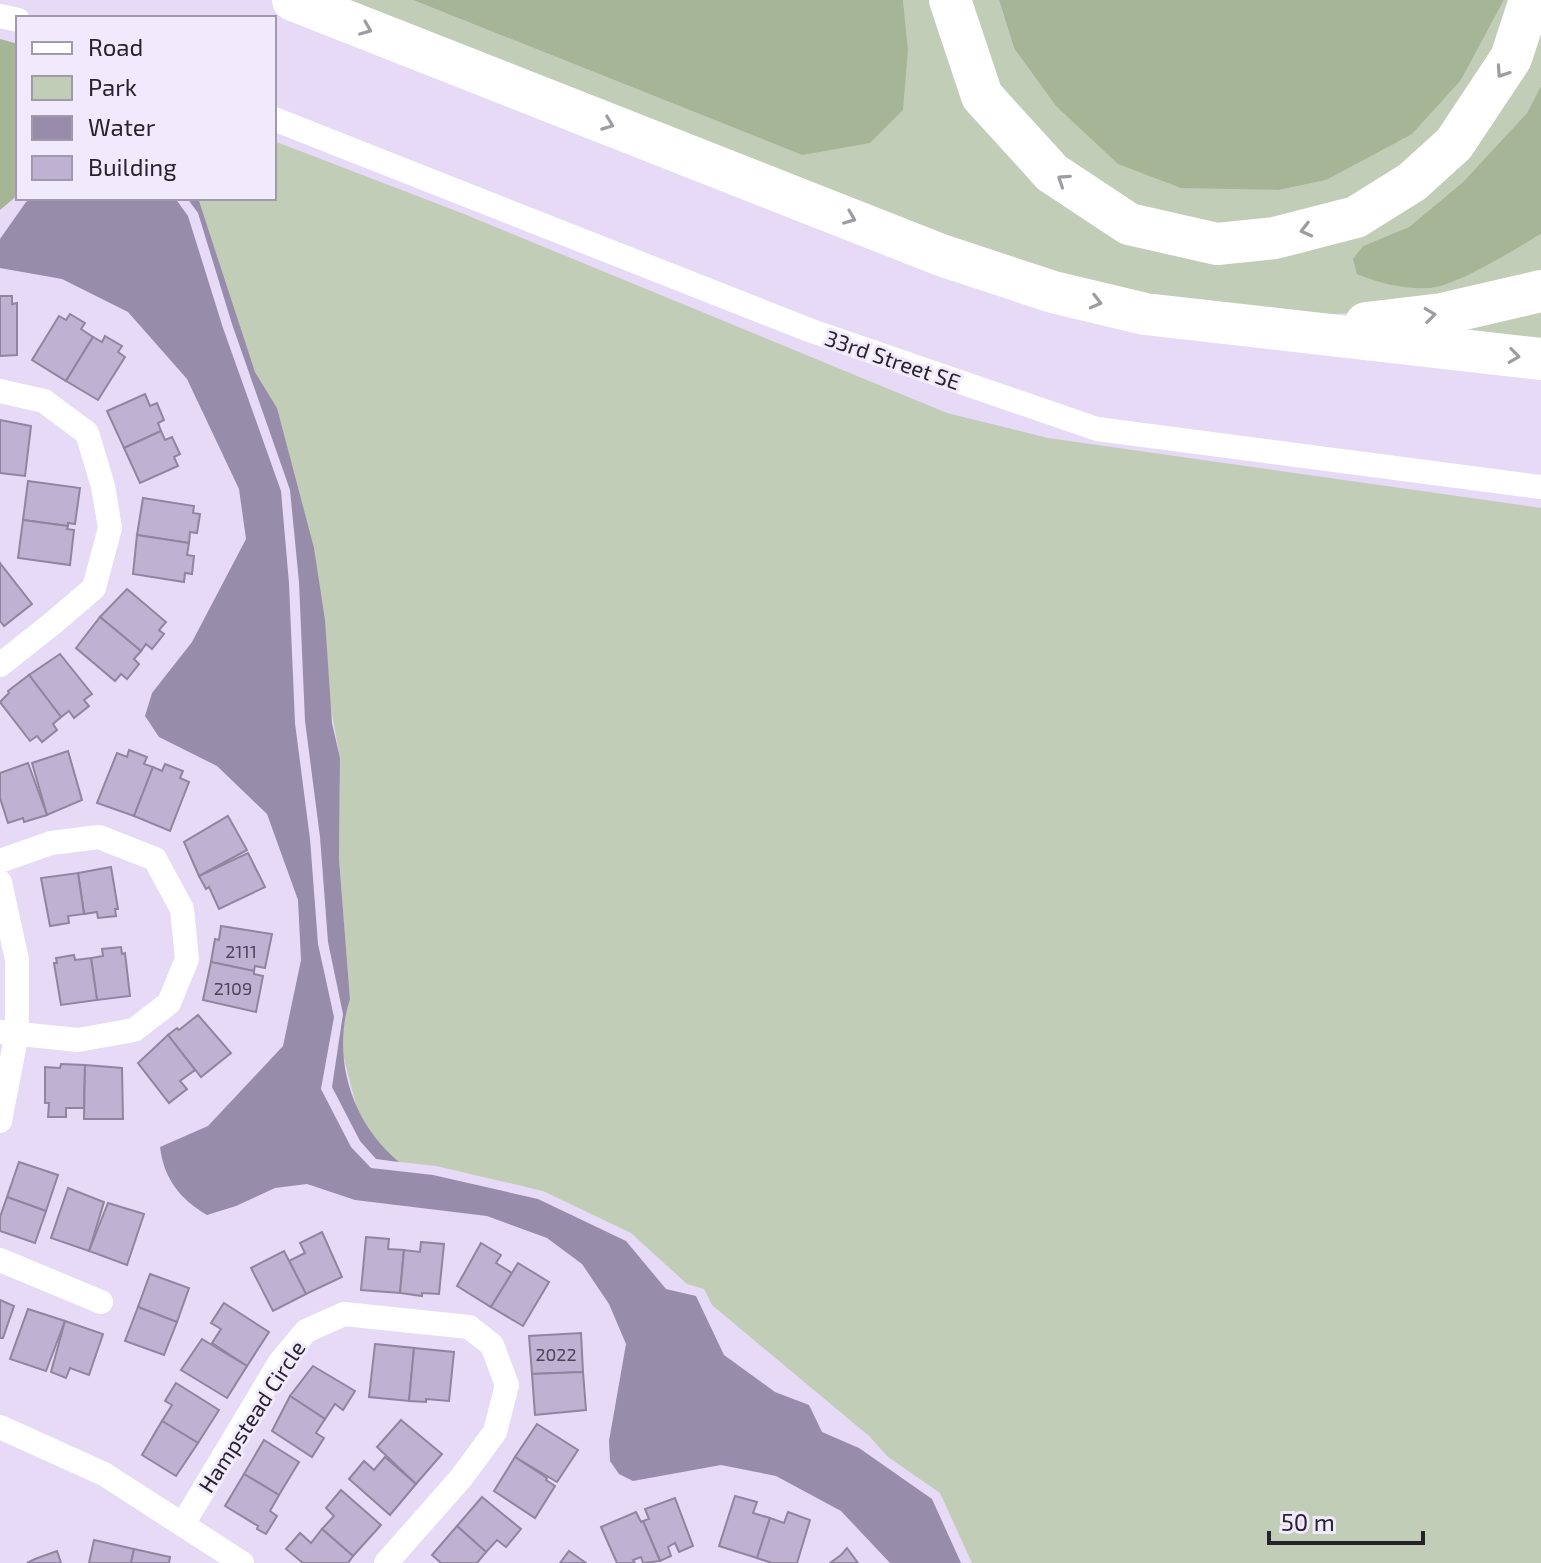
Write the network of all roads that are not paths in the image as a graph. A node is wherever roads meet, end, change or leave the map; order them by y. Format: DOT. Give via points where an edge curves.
graph roads {
  1 [pos="293,0"];
  2 [pos="950,0"];
  3 [pos="1530,0"];
  4 [pos="276,120"];
  5 [pos="1541,291"];
  6 [pos="1297,331"];
  7 [pos="1541,359"];
  8 [pos="0,391"];
  9 [pos="1541,487"];
  10 [pos="0,665"];
  11 [pos="0,861"];
  12 [pos="0,882"];
  13 [pos="9,1033"];
  14 [pos="0,1121"];
  15 [pos="0,1260"];
  16 [pos="101,1302"];
  17 [pos="0,1427"];
  18 [pos="183,1524"];
  19 [pos="236,1561"];
  20 [pos="386,1563"];
  1 -- 6 [label="highway, one-way" via="941,255 1053,292 1145,314"];
  3 -- 2 [label="highway, one-way" via="1511,58 1454,144 1412,182 1356,217 1275,238 1217,244 1129,224 1052,173 982,96"];
  4 -- 9 [label="street, 33rd Street SE" via="809,330 1097,429"];
  6 -- 5 [label="highway, one-way" via="1442,314"];
  6 -- 7 [label="highway, one-way"];
  8 -- 10 [label="street" via="44,401 87,433 110,528 94,588"];
  11 -- 13 [label="street" via="51,843 99,837 155,859 182,909 187,959 169,1003 134,1030 78,1040"];
  12 -- 13 [label="street" via="17,960"];
  13 -- 14 [label="street"];
  15 -- 16 [label="street"];
  17 -- 18 [label="street" via="104,1474"];
  18 -- 19 [label="street"];
  18 -- 20 [label="street, Hampstead Circle" via="280,1362 306,1331 344,1314 469,1327 492,1345 507,1385 495,1432"];
}
